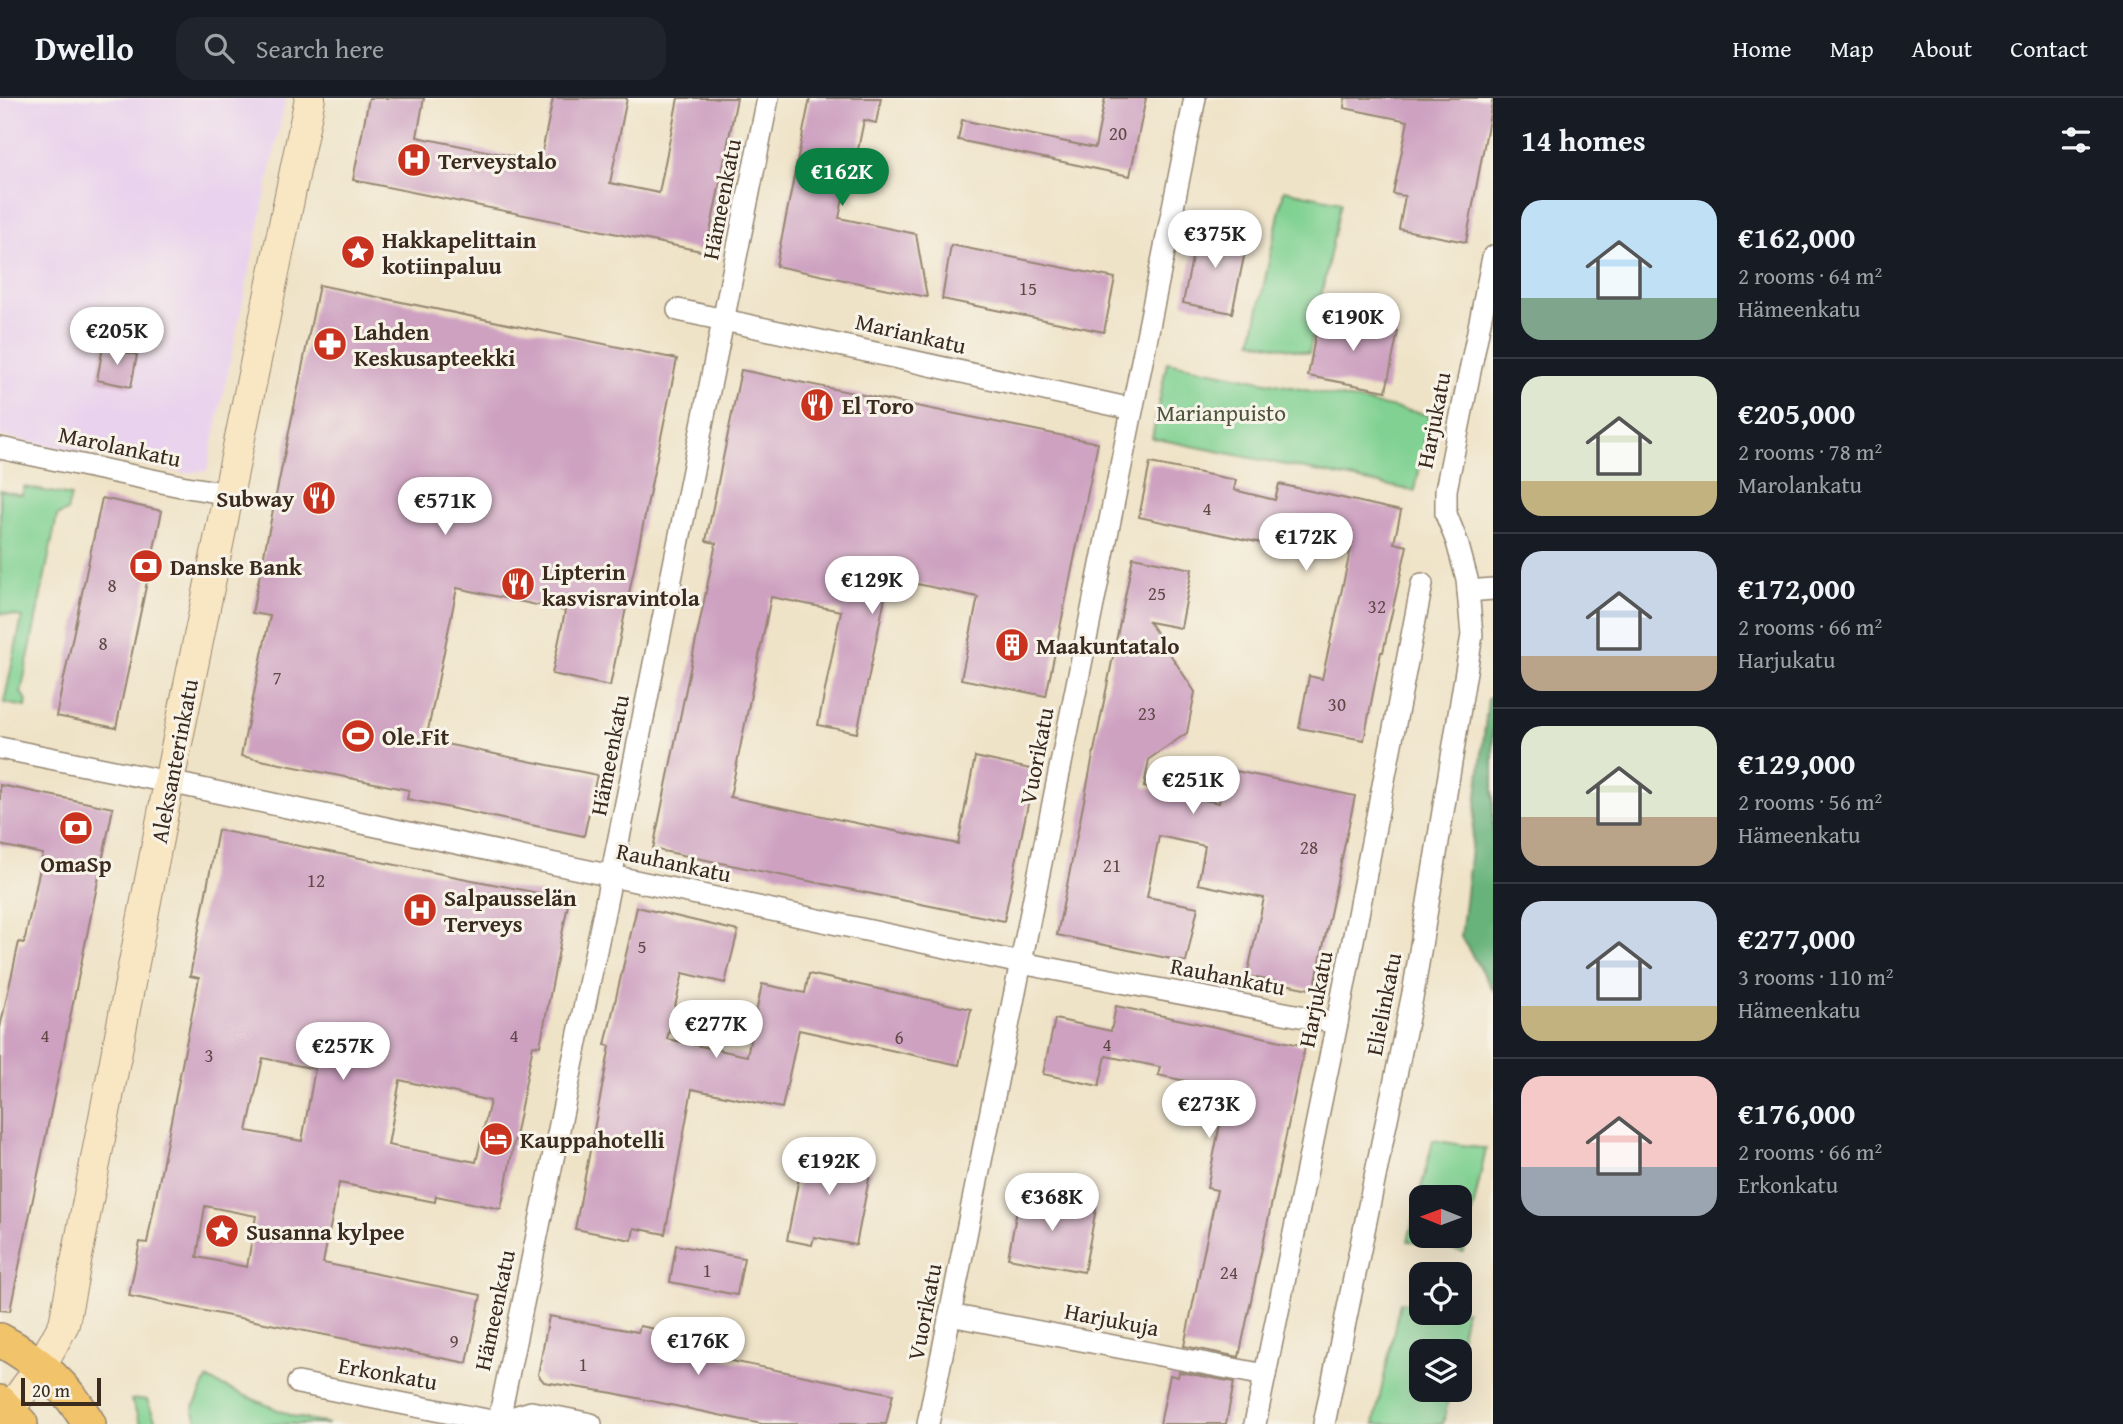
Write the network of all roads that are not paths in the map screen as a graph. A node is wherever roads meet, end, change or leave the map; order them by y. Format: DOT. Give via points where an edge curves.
graph roads {
  1 [pos="310,98"];
  2 [pos="768,98"];
  3 [pos="1195,98"];
  4 [pos="1493,257"];
  5 [pos="678,310"];
  6 [pos="724,318"];
  7 [pos="1132,410"];
  8 [pos="0,448"];
  9 [pos="229,494"];
  10 [pos="1422,584"];
  11 [pos="1493,589"];
  12 [pos="1468,592"];
  13 [pos="0,748"];
  14 [pos="169,782"];
  15 [pos="611,876"];
  16 [pos="1021,963"];
  17 [pos="1337,1023"];
  18 [pos="950,1315"];
  19 [pos="0,1340"];
  20 [pos="41,1366"];
  21 [pos="1265,1375"];
  22 [pos="298,1383"];
  23 [pos="10,1412"];
  24 [pos="497,1423"];
  25 [pos="89,1424"];
  26 [pos="590,1424"];
  27 [pos="928,1424"];
  28 [pos="1255,1424"];
  29 [pos="1324,1424"];
  1 -- 9 [label="main road, Aleksanterinkatu"];
  2 -- 6 [label="street, Hämeenkatu"];
  3 -- 7 [label="street, Vuorikatu"];
  4 -- 12 [label="street, Harjukatu" via="1446,490 1446,514"];
  5 -- 6 [label="street, Mariankatu"];
  6 -- 7 [label="street, Mariankatu"];
  6 -- 15 [label="street, Hämeenkatu"];
  7 -- 16 [label="street, Vuorikatu"];
  8 -- 9 [label="street, Marolankatu"];
  9 -- 14 [label="main road, Aleksanterinkatu"];
  10 -- 17 [label="street, Harjukatu"];
  11 -- 12 [label="street"];
  12 -- 29 [label="street, Elielinkatu" via="1472,635 1414,988"];
  13 -- 14 [label="street, Rauhankatu"];
  14 -- 15 [label="street, Rauhankatu"];
  14 -- 20 [label="main road, Aleksanterinkatu" via="64,1324"];
  15 -- 16 [label="street, Rauhankatu"];
  15 -- 24 [label="street, Hämeenkatu"];
  16 -- 17 [label="street, Rauhankatu"];
  16 -- 18 [label="street, Vuorikatu"];
  17 -- 21 [label="street, Harjukatu"];
  18 -- 21 [label="street, Harjukuja"];
  18 -- 27 [label="street, Vuorikatu"];
  19 -- 20 [label="main road"];
  20 -- 23 [label="main road, Aleksanterinkatu"];
  20 -- 25 [label="main road" via="70,1395"];
  21 -- 28 [label="street, Harjukatu"];
  22 -- 24 [label="street, Erkonkatu"];
  24 -- 26 [label="street, Erkonkatu" via="531,1412"];
}
